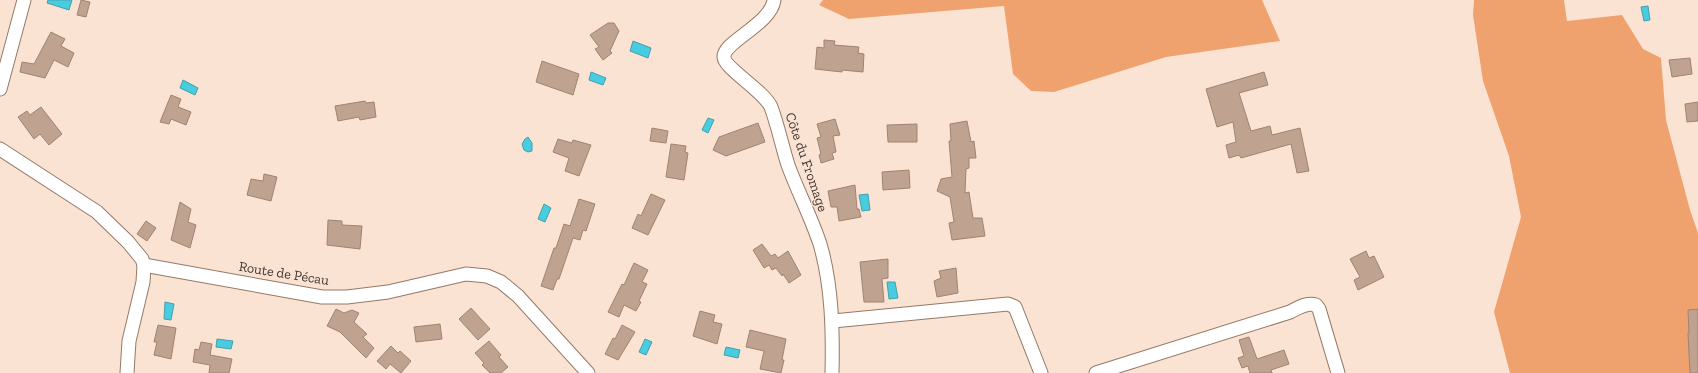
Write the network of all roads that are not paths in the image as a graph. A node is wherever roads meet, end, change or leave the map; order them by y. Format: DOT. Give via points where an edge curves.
graph roads {
  1 [pos="24,0"];
  2 [pos="774,0"];
  3 [pos="0,89"];
  4 [pos="0,149"];
  5 [pos="144,265"];
  6 [pos="833,321"];
  7 [pos="127,373"];
  8 [pos="588,373"];
  9 [pos="832,373"];
  10 [pos="1041,373"];
  11 [pos="1096,373"];
  12 [pos="1338,373"];
  1 -- 3 [label="street"];
  2 -- 6 [label="street, Côte du Fromage" via="769,13 731,45 723,59 761,93 770,106 788,165 819,243"];
  4 -- 5 [label="street" via="97,212 128,242"];
  5 -- 7 [label="street" via="143,282 129,340"];
  5 -- 8 [label="street, Route de Pécau" via="322,297 388,292 466,274 487,276 501,282 518,296"];
  6 -- 9 [label="street, Côte du Fromage"];
  6 -- 10 [label="street" via="1008,304 1015,307"];
  11 -- 12 [label="street" via="1290,312 1306,304 1314,304 1319,309"];
}
